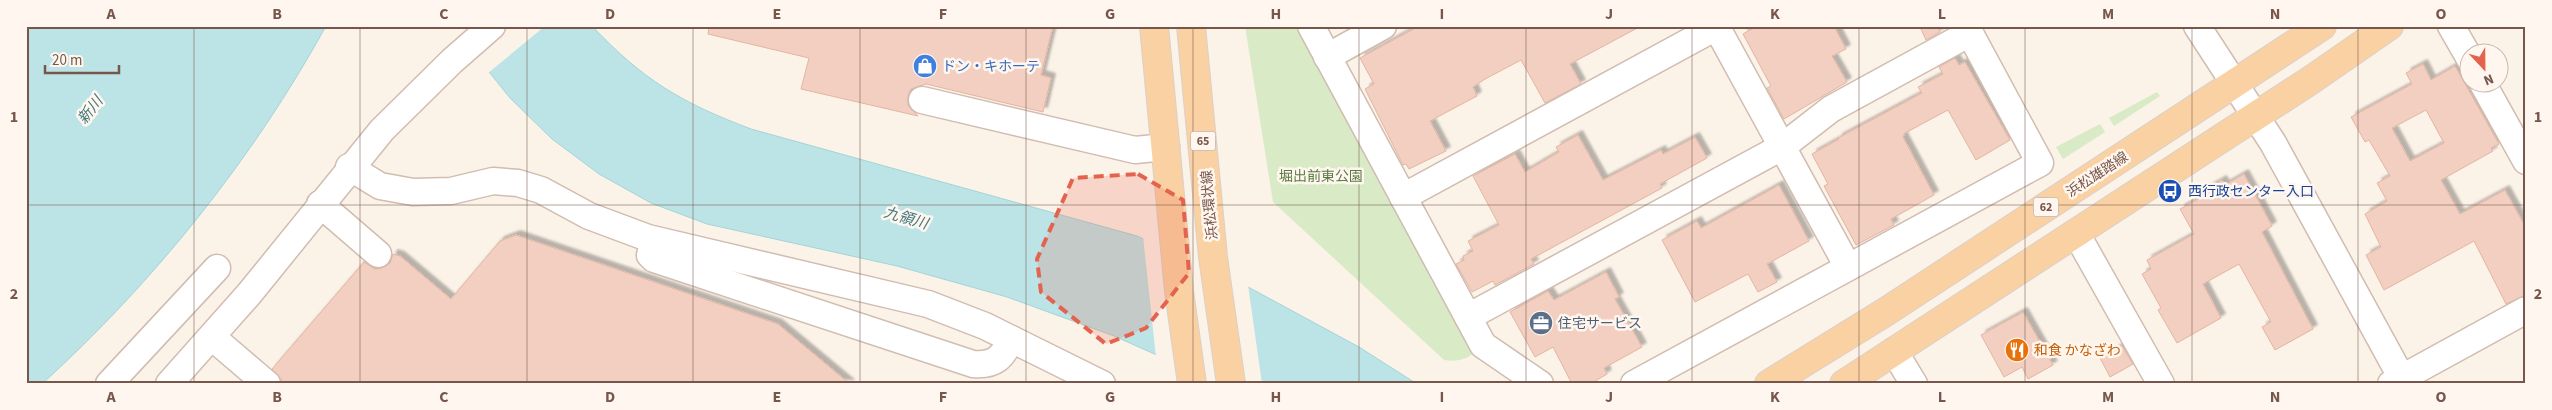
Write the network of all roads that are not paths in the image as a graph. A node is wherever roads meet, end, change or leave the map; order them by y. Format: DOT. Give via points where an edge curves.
graph roads {
  1 [pos="492,26"];
  2 [pos="1154,26"];
  3 [pos="1191,26"];
  4 [pos="1311,26"];
  5 [pos="1383,26"];
  6 [pos="2197,26"];
  7 [pos="2322,26"];
  8 [pos="2389,26"];
  9 [pos="2451,26"];
  10 [pos="1717,27"];
  11 [pos="1968,30"];
  12 [pos="2460,42"];
  13 [pos="1327,57"];
  14 [pos="2234,84"];
  15 [pos="2488,92"];
  16 [pos="922,100"];
  17 [pos="2255,116"];
  18 [pos="1782,146"];
  19 [pos="1166,147"];
  20 [pos="2526,161"];
  21 [pos="349,167"];
  22 [pos="1403,197"];
  23 [pos="320,204"];
  24 [pos="2076,233"];
  25 [pos="654,240"];
  26 [pos="378,254"];
  27 [pos="1848,267"];
  28 [pos="217,268"];
  29 [pos="2526,310"];
  30 [pos="1468,317"];
  31 [pos="212,337"];
  32 [pos="1012,339"];
  33 [pos="1894,352"];
  34 [pos="1088,381"];
  35 [pos="2399,382"];
  36 [pos="109,384"];
  37 [pos="169,384"];
  38 [pos="267,384"];
  39 [pos="1192,384"];
  40 [pos="1230,384"];
  41 [pos="1540,384"];
  42 [pos="1634,384"];
  43 [pos="1769,384"];
  44 [pos="1844,384"];
  45 [pos="1914,384"];
  46 [pos="2161,384"];
  1 -- 21 [label="street" via="388,123"];
  2 -- 19 [label="main road"];
  3 -- 40 [label="main road, 浜松環状線 / 65"];
  4 -- 13 [label="street"];
  5 -- 13 [label="street"];
  6 -- 14 [label="street"];
  7 -- 14 [label="main road, 浜松雄踏線 / 62"];
  8 -- 17 [label="main road"];
  9 -- 12 [label="street"];
  10 -- 18 [label="street"];
  10 -- 22 [label="street"];
  11 -- 18 [label="street" via="1831,109"];
  11 -- 27 [label="street" via="2040,163"];
  13 -- 22 [label="street"];
  14 -- 17 [label="street"];
  14 -- 43 [label="main road, 浜松雄踏線 / 62" via="1887,311"];
  15 -- 20 [label="street"];
  16 -- 19 [label="street" via="1135,150"];
  17 -- 24 [label="main road"];
  17 -- 35 [label="street" via="2273,143"];
  18 -- 27 [label="street"];
  18 -- 30 [label="street"];
  19 -- 39 [label="main road"];
  21 -- 23 [label="street"];
  21 -- 25 [label="street" via="380,186 413,192 451,192 493,181 518,183 541,190 618,228"];
  22 -- 30 [label="street"];
  23 -- 26 [label="street"];
  23 -- 31 [label="street"];
  24 -- 33 [label="main road"];
  24 -- 46 [label="street"];
  25 -- 32 [label="street" via="899,295 957,314"];
  25 -- 32 [label="street" via="650,255 654,259 973,364 996,362"];
  27 -- 42 [label="street"];
  28 -- 36 [label="street"];
  29 -- 35 [label="street"];
  30 -- 41 [label="street" via="1483,345"];
  31 -- 37 [label="street"];
  31 -- 38 [label="street"];
  32 -- 34 [label="street"];
  33 -- 44 [label="main road"];
  33 -- 45 [label="street"];
}
